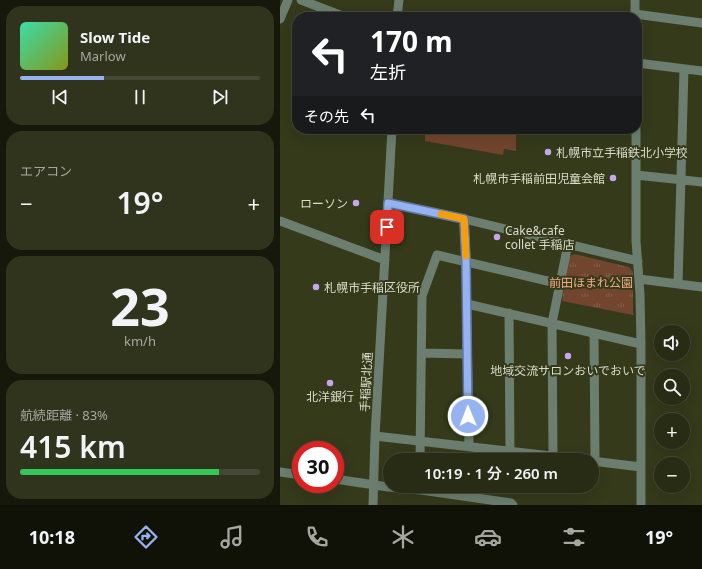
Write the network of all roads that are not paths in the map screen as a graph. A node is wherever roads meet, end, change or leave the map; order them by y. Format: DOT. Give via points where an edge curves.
graph roads {
  1 [pos="288,0"];
  2 [pos="301,0"];
  3 [pos="398,0"];
  4 [pos="635,0"];
  5 [pos="332,12"];
  6 [pos="397,12"];
  7 [pos="635,12"];
  8 [pos="642,17"];
  9 [pos="280,19"];
  10 [pos="702,23"];
  11 [pos="642,64"];
  12 [pos="684,69"];
  13 [pos="702,71"];
  14 [pos="392,134"];
  15 [pos="636,134"];
  16 [pos="636,174"];
  17 [pos="681,179"];
  18 [pos="702,182"];
  19 [pos="388,203"];
  20 [pos="464,219"];
  21 [pos="280,221"];
  22 [pos="568,244"];
  23 [pos="385,260"];
  24 [pos="638,261"];
  25 [pos="466,262"];
  26 [pos="639,279"];
  27 [pos="560,284"];
  28 [pos="678,284"];
  29 [pos="702,287"];
  30 [pos="467,304"];
  31 [pos="509,313"];
  32 [pos="552,323"];
  33 [pos="594,333"];
  34 [pos="641,344"];
  35 [pos="422,353"];
  36 [pos="468,354"];
  37 [pos="375,436"];
  38 [pos="420,440"];
  39 [pos="469,446"];
  40 [pos="510,451"];
  41 [pos="420,453"];
  42 [pos="527,453"];
  43 [pos="553,453"];
  44 [pos="591,453"];
  45 [pos="599,462"];
  46 [pos="640,467"];
  47 [pos="280,472"];
  48 [pos="292,474"];
  49 [pos="344,481"];
  50 [pos="373,485"];
  51 [pos="383,486"];
  52 [pos="451,493"];
  53 [pos="373,505"];
  54 [pos="513,505"];
  55 [pos="641,505"];
  1 -- 9 [label="street"];
  2 -- 5 [label="street"];
  3 -- 6 [label="street"];
  4 -- 7 [label="street"];
  8 -- 10 [label="street"];
  11 -- 12 [label="street"];
  12 -- 13 [label="street"];
  12 -- 17 [label="street"];
  14 -- 19 [label="street, 手稲駅北通"];
  15 -- 16 [label="street"];
  16 -- 17 [label="street"];
  16 -- 24 [label="street"];
  17 -- 18 [label="street"];
  17 -- 28 [label="street"];
  19 -- 20 [label="street"];
  19 -- 23 [label="street, 手稲駅北通"];
  20 -- 22 [label="street"];
  20 -- 25 [label="street"];
  21 -- 23 [label="street"];
  22 -- 24 [label="street"];
  22 -- 27 [label="street"];
  23 -- 37 [label="street, 手稲駅北通"];
  24 -- 26 [label="street"];
  25 -- 27 [label="street"];
  25 -- 30 [label="street"];
  25 -- 35 [label="street" via="437,254 422,296"];
  26 -- 28 [label="street"];
  26 -- 34 [label="street"];
  27 -- 32 [label="street"];
  28 -- 29 [label="street"];
  30 -- 31 [label="street"];
  30 -- 36 [label="street"];
  31 -- 32 [label="street"];
  31 -- 40 [label="street"];
  32 -- 33 [label="street"];
  32 -- 43 [label="street"];
  33 -- 34 [label="street"];
  33 -- 44 [label="street"];
  34 -- 46 [label="street"];
  35 -- 36 [label="street"];
  35 -- 38 [label="street"];
  36 -- 39 [label="street"];
  37 -- 38 [label="street"];
  37 -- 50 [label="street, 手稲駅北通"];
  38 -- 39 [label="street"];
  38 -- 41 [label="street"];
  39 -- 40 [label="street"];
  40 -- 42 [label="street"];
  45 -- 46 [label="street"];
  46 -- 55 [label="street"];
  47 -- 48 [label="street"];
  49 -- 50 [label="street"];
  50 -- 51 [label="street"];
  50 -- 53 [label="street, 手稲駅北通"];
  52 -- 54 [label="street"];
}
